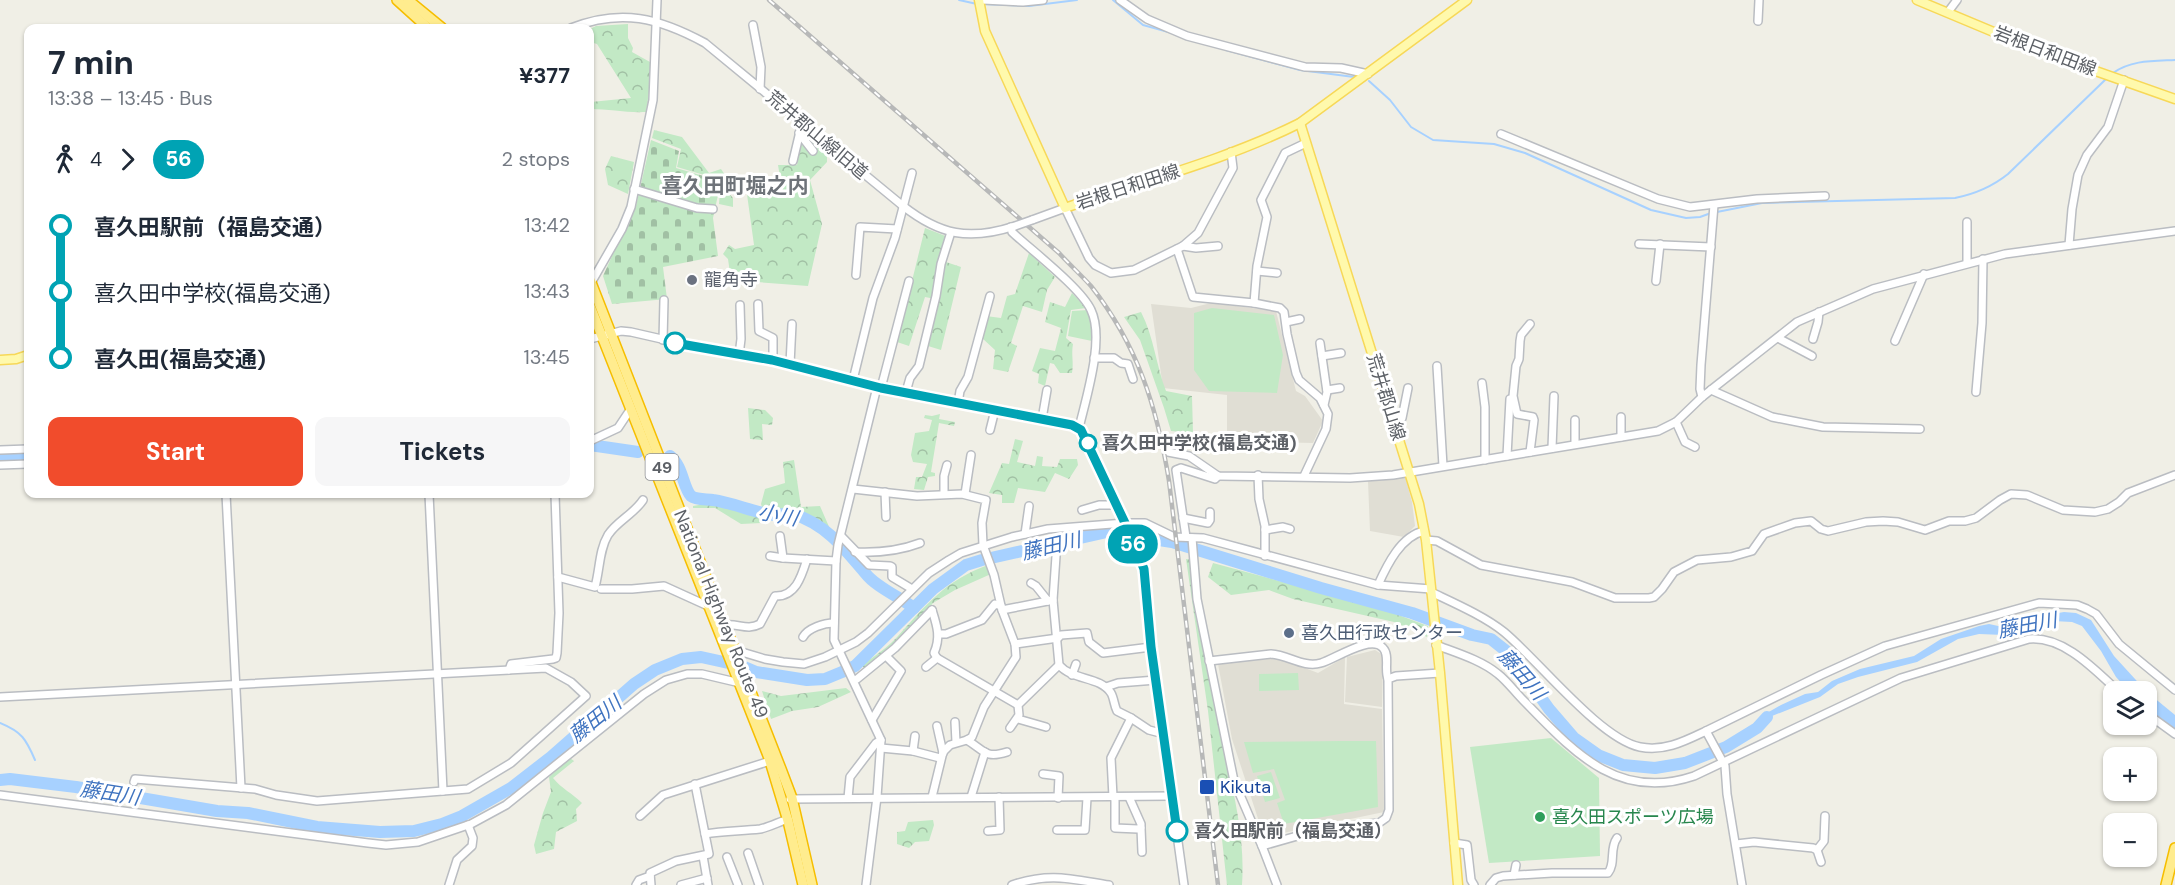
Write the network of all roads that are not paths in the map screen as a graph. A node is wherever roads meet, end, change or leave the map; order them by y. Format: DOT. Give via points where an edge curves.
graph roads {
  1 [pos="397,0"];
  2 [pos="408,0"];
  3 [pos="657,0"];
  4 [pos="981,0"];
  5 [pos="1043,0"];
  6 [pos="1120,0"];
  7 [pos="1467,0"];
  8 [pos="1758,0"];
  9 [pos="1917,0"];
  10 [pos="1957,0"];
  11 [pos="1948,12"];
  12 [pos="656,21"];
  13 [pos="1758,21"];
  14 [pos="424,24"];
  15 [pos="437,24"];
  16 [pos="582,24"];
  17 [pos="753,26"];
  18 [pos="1368,74"];
  19 [pos="2124,80"];
  20 [pos="760,89"];
  21 [pos="2175,99"];
  22 [pos="802,123"];
  23 [pos="1300,123"];
  24 [pos="799,133"];
  25 [pos="1501,134"];
  26 [pos="1306,143"];
  27 [pos="813,151"];
  28 [pos="1231,152"];
  29 [pos="793,161"];
  30 [pos="912,173"];
  31 [pos="634,189"];
  32 [pos="1826,196"];
  33 [pos="1714,205"];
  34 [pos="903,206"];
  35 [pos="1065,207"];
  36 [pos="713,209"];
  37 [pos="1967,222"];
  38 [pos="1013,227"];
  39 [pos="897,229"];
  40 [pos="2175,231"];
  41 [pos="951,232"];
  42 [pos="1639,244"];
  43 [pos="1660,244"];
  44 [pos="2069,245"];
  45 [pos="1218,246"];
  46 [pos="1180,247"];
  47 [pos="1711,247"];
  48 [pos="1983,259"];
  49 [pos="1967,263"];
  50 [pos="1257,271"];
  51 [pos="1277,273"];
  52 [pos="1924,274"];
  53 [pos="594,275"];
  54 [pos="856,275"];
  55 [pos="909,281"];
  56 [pos="1656,281"];
  57 [pos="594,295"];
  58 [pos="990,296"];
  59 [pos="664,300"];
  60 [pos="1254,303"];
  61 [pos="758,304"];
  62 [pos="740,305"];
  63 [pos="1819,312"];
  64 [pos="594,313"];
  65 [pos="1300,319"];
  66 [pos="1286,322"];
  67 [pos="792,324"];
  68 [pos="1530,324"];
  69 [pos="606,335"];
  70 [pos="594,338"];
  71 [pos="1778,338"];
  72 [pos="1813,339"];
  73 [pos="663,340"];
  74 [pos="1895,341"];
  75 [pos="1320,343"];
  76 [pos="1341,352"];
  77 [pos="739,355"];
  78 [pos="1322,356"];
  79 [pos="1812,356"];
  80 [pos="24,357"];
  81 [pos="1094,358"];
  82 [pos="0,360"];
  83 [pos="773,360"];
  84 [pos="790,364"];
  85 [pos="1437,366"];
  86 [pos="1133,379"];
  87 [pos="853,380"];
  88 [pos="1482,383"];
  89 [pos="879,387"];
  90 [pos="1340,388"];
  91 [pos="1408,388"];
  92 [pos="1047,390"];
  93 [pos="1327,390"];
  94 [pos="1711,390"];
  95 [pos="906,392"];
  96 [pos="1976,392"];
  97 [pos="1510,394"];
  98 [pos="1554,396"];
  99 [pos="1702,397"];
  100 [pos="957,403"];
  101 [pos="1324,405"];
  102 [pos="630,410"];
  103 [pos="995,410"];
  104 [pos="1621,417"];
  105 [pos="1042,420"];
  106 [pos="1575,420"];
  107 [pos="1676,422"];
  108 [pos="1395,425"];
  109 [pos="1078,428"];
  110 [pos="1920,429"];
  111 [pos="990,430"];
  112 [pos="1621,437"];
  113 [pos="594,439"];
  114 [pos="1575,444"];
  115 [pos="1695,447"];
  116 [pos="1552,448"];
  117 [pos="24,449"];
  118 [pos="0,450"];
  119 [pos="1168,452"];
  120 [pos="1530,452"];
  121 [pos="971,455"];
  122 [pos="1507,456"];
  123 [pos="1485,460"];
  124 [pos="24,464"];
  125 [pos="0,465"];
  126 [pos="947,465"];
  127 [pos="1443,466"];
  128 [pos="1409,471"];
  129 [pos="1258,475"];
  130 [pos="2175,475"];
  131 [pos="1218,476"];
  132 [pos="1304,476"];
  133 [pos="853,489"];
  134 [pos="885,492"];
  135 [pos="944,494"];
  136 [pos="965,494"];
  137 [pos="226,498"];
  138 [pos="429,498"];
  139 [pos="555,498"];
  140 [pos="643,500"];
  141 [pos="1117,505"];
  142 [pos="1029,506"];
  143 [pos="1082,510"];
  144 [pos="1210,512"];
  145 [pos="886,517"];
  146 [pos="1183,518"];
  147 [pos="1125,523"];
  148 [pos="1290,529"];
  149 [pos="1265,530"];
  150 [pos="1024,534"];
  151 [pos="780,536"];
  152 [pos="1425,536"];
  153 [pos="1189,537"];
  154 [pos="839,540"];
  155 [pos="920,543"];
  156 [pos="983,545"];
  157 [pos="855,552"];
  158 [pos="770,556"];
  159 [pos="1056,556"];
  160 [pos="1265,556"];
  161 [pos="783,558"];
  162 [pos="807,559"];
  163 [pos="836,561"];
  164 [pos="558,577"];
  165 [pos="1031,583"];
  166 [pos="1378,585"];
  167 [pos="601,589"];
  168 [pos="912,589"];
  169 [pos="1431,593"];
  170 [pos="1051,601"];
  171 [pos="708,606"];
  172 [pos="1002,608"];
  173 [pos="834,623"];
  174 [pos="725,625"];
  175 [pos="939,634"];
  176 [pos="803,637"];
  177 [pos="1058,638"];
  178 [pos="1436,641"];
  179 [pos="1015,644"];
  180 [pos="1151,647"];
  181 [pos="838,650"];
  182 [pos="732,651"];
  183 [pos="886,656"];
  184 [pos="937,658"];
  185 [pos="1209,661"];
  186 [pos="1076,664"];
  187 [pos="1059,665"];
  188 [pos="926,667"];
  189 [pos="509,670"];
  190 [pos="1440,673"];
  191 [pos="437,674"];
  192 [pos="1072,675"];
  193 [pos="1388,679"];
  194 [pos="855,680"];
  195 [pos="1156,680"];
  196 [pos="2106,681"];
  197 [pos="742,683"];
  198 [pos="236,684"];
  199 [pos="1106,687"];
  200 [pos="2175,690"];
  201 [pos="994,691"];
  202 [pos="0,697"];
  203 [pos="1018,705"];
  204 [pos="1131,718"];
  205 [pos="1017,719"];
  206 [pos="872,720"];
  207 [pos="2157,721"];
  208 [pos="955,722"];
  209 [pos="937,726"];
  210 [pos="1046,727"];
  211 [pos="1010,728"];
  212 [pos="1164,734"];
  213 [pos="1707,734"];
  214 [pos="2175,734"];
  215 [pos="915,736"];
  216 [pos="967,740"];
  217 [pos="956,742"];
  218 [pos="881,744"];
  219 [pos="914,751"];
  220 [pos="985,752"];
  221 [pos="1007,752"];
  222 [pos="942,756"];
  223 [pos="770,761"];
  224 [pos="1722,762"];
  225 [pos="1043,774"];
  226 [pos="134,782"];
  227 [pos="696,784"];
  228 [pos="241,788"];
  229 [pos="443,790"];
  230 [pos="0,795"];
  231 [pos="1172,796"];
  232 [pos="877,797"];
  233 [pos="932,797"];
  234 [pos="971,797"];
  235 [pos="999,797"];
  236 [pos="1114,797"];
  237 [pos="1129,797"];
  238 [pos="848,798"];
  239 [pos="1058,798"];
  240 [pos="1087,798"];
  241 [pos="787,799"];
  242 [pos="640,816"];
  243 [pos="1825,816"];
  244 [pos="788,819"];
  245 [pos="468,825"];
  246 [pos="1141,828"];
  247 [pos="1057,830"];
  248 [pos="988,831"];
  249 [pos="705,834"];
  250 [pos="1617,838"];
  251 [pos="1454,843"];
  252 [pos="1736,844"];
  253 [pos="1262,846"];
  254 [pos="2175,848"];
  255 [pos="1817,850"];
  256 [pos="1142,852"];
  257 [pos="748,853"];
  258 [pos="704,856"];
  259 [pos="727,857"];
  260 [pos="1821,862"];
  261 [pos="1516,865"];
  262 [pos="1514,875"];
  263 [pos="650,876"];
  264 [pos="708,882"];
  265 [pos="1096,884"];
  266 [pos="449,885"];
  267 [pos="636,885"];
  268 [pos="651,885"];
  269 [pos="681,885"];
  270 [pos="738,885"];
  271 [pos="759,885"];
  272 [pos="803,885"];
  273 [pos="812,885"];
  274 [pos="866,885"];
  275 [pos="1012,885"];
  276 [pos="1109,885"];
  277 [pos="1184,885"];
  278 [pos="1277,885"];
  279 [pos="1458,885"];
  280 [pos="1474,885"];
  281 [pos="1490,885"];
  282 [pos="1742,885"];
  283 [pos="2166,885"];
  1 -- 14 [label="highway"];
  2 -- 15 [label="highway"];
  3 -- 12 [label="street"];
  4 -- 5 [label="street"];
  4 -- 35 [label="main road, 岩根日和田線" via="986,31"];
  6 -- 18 [label="street" via="1147,19 1187,36 1305,67"];
  7 -- 18 [label="main road"];
  8 -- 13 [label="street"];
  9 -- 11 [label="main road, 岩根日和田線"];
  10 -- 11 [label="street"];
  11 -- 19 [label="main road, 岩根日和田線" via="2039,51"];
  12 -- 16 [label="street, 荒井郡山線旧道" via="607,18"];
  12 -- 20 [label="street, 荒井郡山線旧道" via="705,43"];
  12 -- 31 [label="street" via="653,100"];
  17 -- 20 [label="street"];
  18 -- 23 [label="main road"];
  19 -- 21 [label="main road, 岩根日和田線"];
  19 -- 44 [label="street" via="2109,127 2087,155 2078,175"];
  20 -- 22 [label="street, 荒井郡山線旧道"];
  22 -- 24 [label="street"];
  22 -- 34 [label="street, 荒井郡山線旧道"];
  23 -- 26 [label="main road, 荒井郡山線"];
  23 -- 28 [label="main road, 岩根日和田線"];
  24 -- 27 [label="street"];
  24 -- 29 [label="street"];
  25 -- 33 [label="street" via="1658,199 1690,207"];
  26 -- 50 [label="street" via="1285,153 1263,194 1261,204 1267,217"];
  26 -- 108 [label="main road, 荒井郡山線"];
  28 -- 35 [label="main road, 岩根日和田線"];
  28 -- 46 [label="street" via="1230,172 1198,233"];
  30 -- 34 [label="street"];
  31 -- 36 [label="street"];
  31 -- 53 [label="street" via="627,219"];
  32 -- 33 [label="street"];
  33 -- 47 [label="street"];
  34 -- 39 [label="street"];
  34 -- 41 [label="street, 荒井郡山線旧道" via="929,225"];
  35 -- 38 [label="street, 荒井郡山線旧道, bridge"];
  35 -- 46 [label="street" via="1089,258 1107,272 1134,270"];
  37 -- 49 [label="street"];
  38 -- 41 [label="street, 荒井郡山線旧道" via="972,235"];
  38 -- 81 [label="street" via="1012,232 1092,311"];
  39 -- 54 [label="street" via="860,227"];
  39 -- 87 [label="street" via="873,298"];
  40 -- 44 [label="street"];
  41 -- 95 [label="street" via="919,366"];
  42 -- 43 [label="street"];
  43 -- 47 [label="street"];
  43 -- 56 [label="street"];
  44 -- 48 [label="street"];
  45 -- 46 [label="street"];
  46 -- 60 [label="street" via="1193,297"];
  47 -- 99 [label="street" via="1699,385"];
  48 -- 49 [label="street"];
  48 -- 96 [label="street"];
  49 -- 52 [label="street"];
  50 -- 51 [label="street"];
  50 -- 60 [label="street"];
  52 -- 63 [label="street"];
  52 -- 74 [label="street"];
  55 -- 89 [label="street"];
  57 -- 69 [label="highway, National Highway Route 49 / 49"];
  58 -- 100 [label="street"];
  59 -- 73 [label="street"];
  60 -- 66 [label="street" via="1280,308"];
  61 -- 83 [label="street" via="759,331 773,338"];
  62 -- 77 [label="street"];
  63 -- 71 [label="street" via="1797,322"];
  63 -- 72 [label="street"];
  64 -- 69 [label="highway, National Highway Route 49 / 49"];
  65 -- 66 [label="street"];
  66 -- 101 [label="street" via="1299,380"];
  67 -- 84 [label="street"];
  68 -- 120 [label="street" via="1521,335 1513,396 1517,414 1534,420"];
  69 -- 70 [label="street"];
  69 -- 73 [label="street" via="631,332"];
  69 -- 102 [label="highway, National Highway Route 49 / 49"];
  69 -- 174 [label="highway, National Highway Route 49 / 49"];
  71 -- 79 [label="street"];
  71 -- 94 [label="street"];
  73 -- 77 [label="street"];
  75 -- 78 [label="street"];
  76 -- 78 [label="street"];
  77 -- 83 [label="street"];
  78 -- 93 [label="street"];
  80 -- 82 [label="main road"];
  81 -- 86 [label="street" via="1114,358 1128,364"];
  81 -- 109 [label="street"];
  83 -- 84 [label="street"];
  84 -- 87 [label="street"];
  85 -- 127 [label="street"];
  87 -- 89 [label="street"];
  88 -- 123 [label="street"];
  89 -- 95 [label="street"];
  89 -- 133 [label="street"];
  90 -- 93 [label="street"];
  91 -- 108 [label="street" via="1402,418"];
  92 -- 105 [label="street"];
  93 -- 101 [label="street"];
  94 -- 99 [label="street"];
  94 -- 110 [label="street" via="1772,417 1823,427"];
  95 -- 100 [label="street"];
  97 -- 122 [label="street"];
  98 -- 116 [label="street"];
  99 -- 107 [label="street"];
  100 -- 103 [label="street"];
  101 -- 132 [label="street" via="1326,429"];
  102 -- 113 [label="street" via="618,428"];
  102 -- 171 [label="highway, National Highway Route 49 / 49"];
  103 -- 105 [label="street"];
  103 -- 111 [label="street"];
  104 -- 112 [label="street"];
  105 -- 109 [label="street"];
  106 -- 114 [label="street"];
  107 -- 112 [label="street" via="1658,432"];
  107 -- 115 [label="street" via="1685,442"];
  108 -- 128 [label="main road, 荒井郡山線"];
  109 -- 141 [label="street"];
  112 -- 114 [label="street"];
  114 -- 116 [label="street"];
  116 -- 120 [label="street"];
  117 -- 118 [label="street"];
  119 -- 131 [label="street" via="1190,456"];
  120 -- 122 [label="street"];
  121 -- 136 [label="street"];
  122 -- 123 [label="street"];
  123 -- 127 [label="street"];
  124 -- 125 [label="street"];
  126 -- 135 [label="street"];
  127 -- 128 [label="street"];
  128 -- 132 [label="street" via="1358,477"];
  128 -- 152 [label="main road, 荒井郡山線"];
  129 -- 131 [label="street"];
  129 -- 132 [label="street"];
  129 -- 149 [label="street"];
  130 -- 152 [label="street" via="2128,493 2108,510 2095,512 2063,510 2027,495 2011,494 1976,518 1942,522 1925,530 1892,521 1866,522 1832,531 1811,521 1795,523 1764,534 1752,551 1704,558 1674,572 1662,589 1649,598 1616,598 1572,582 1481,565"];
  131 -- 146 [label="street" via="1215,479 1178,468"];
  133 -- 134 [label="street"];
  133 -- 154 [label="street"];
  134 -- 135 [label="street"];
  134 -- 145 [label="street"];
  135 -- 136 [label="street"];
  136 -- 156 [label="street" via="986,501"];
  137 -- 198 [label="street"];
  138 -- 191 [label="street"];
  139 -- 164 [label="street"];
  140 -- 164 [label="street" via="608,535 602,546 595,586"];
  141 -- 143 [label="street"];
  141 -- 147 [label="street"];
  142 -- 150 [label="street"];
  144 -- 146 [label="street" via="1208,523"];
  146 -- 153 [label="street"];
  147 -- 150 [label="street"];
  147 -- 153 [label="street" via="1144,523 1174,537"];
  147 -- 180 [label="street" via="1144,569"];
  148 -- 149 [label="street"];
  149 -- 160 [label="street"];
  150 -- 156 [label="street"];
  151 -- 161 [label="street"];
  152 -- 166 [label="street" via="1416,533 1405,542"];
  152 -- 169 [label="main road, 荒井郡山線"];
  153 -- 160 [label="street"];
  153 -- 185 [label="street"];
  154 -- 157 [label="street"];
  154 -- 163 [label="street"];
  155 -- 157 [label="street" via="885,552"];
  156 -- 168 [label="street" via="949,560"];
  156 -- 172 [label="street"];
  157 -- 168 [label="street" via="869,566 892,567 892,577"];
  158 -- 161 [label="street"];
  159 -- 170 [label="street"];
  160 -- 166 [label="street"];
  161 -- 162 [label="street"];
  162 -- 163 [label="street"];
  162 -- 174 [label="street" via="794,589 775,596 760,624 752,628"];
  163 -- 173 [label="street"];
  164 -- 189 [label="street" via="556,658 511,664"];
  165 -- 170 [label="street"];
  166 -- 169 [label="street"];
  167 -- 171 [label="street" via="664,586"];
  168 -- 181 [label="street" via="868,633"];
  169 -- 178 [label="main road, 荒井郡山線"];
  169 -- 213 [label="street" via="1502,631 1599,724 1638,747 1663,747"];
  170 -- 172 [label="street"];
  170 -- 177 [label="street"];
  171 -- 182 [label="highway, National Highway Route 49 / 49"];
  172 -- 175 [label="street" via="994,604 982,620"];
  172 -- 179 [label="street"];
  173 -- 176 [label="street"];
  173 -- 181 [label="street"];
  174 -- 182 [label="highway, National Highway Route 49 / 49"];
  175 -- 183 [label="street" via="932,610"];
  175 -- 184 [label="street" via="934,653"];
  177 -- 179 [label="street"];
  177 -- 180 [label="street" via="1087,633 1089,642 1103,653"];
  177 -- 187 [label="street"];
  178 -- 190 [label="main road, 荒井郡山線"];
  178 -- 224 [label="street" via="1498,674 1576,753 1618,778 1677,782"];
  179 -- 201 [label="street" via="1016,657"];
  180 -- 195 [label="street"];
  181 -- 182 [label="street" via="804,664"];
  181 -- 194 [label="street"];
  182 -- 197 [label="highway, National Highway Route 49 / 49"];
  183 -- 194 [label="street"];
  183 -- 206 [label="street" via="901,671"];
  184 -- 188 [label="street"];
  184 -- 201 [label="street"];
  185 -- 193 [label="street" via="1271,654 1314,664 1346,650 1375,644 1386,652"];
  185 -- 253 [label="street" via="1234,781"];
  186 -- 192 [label="street"];
  187 -- 192 [label="street"];
  187 -- 203 [label="street"];
  189 -- 191 [label="street"];
  189 -- 229 [label="street" via="546,668 586,696 511,763 468,789"];
  190 -- 193 [label="street"];
  190 -- 251 [label="main road, 荒井郡山線"];
  191 -- 198 [label="street"];
  191 -- 229 [label="street"];
  192 -- 199 [label="street"];
  193 -- 253 [label="street" via="1386,818 1379,823 1322,829"];
  194 -- 206 [label="street"];
  195 -- 199 [label="street"];
  195 -- 212 [label="street"];
  196 -- 224 [label="street" via="2062,646 2029,639 1901,678"];
  197 -- 223 [label="highway, National Highway Route 49 / 49"];
  197 -- 241 [label="highway, National Highway Route 49 / 49"];
  197 -- 245 [label="street" via="695,673 666,680 506,806"];
  198 -- 202 [label="street"];
  198 -- 228 [label="street"];
  199 -- 204 [label="street" via="1117,711"];
  200 -- 213 [label="street" via="2120,644 2096,614 2077,604 2038,603 1885,646"];
  201 -- 203 [label="street"];
  201 -- 216 [label="street" via="975,732"];
  203 -- 205 [label="street"];
  204 -- 212 [label="street"];
  204 -- 236 [label="street" via="1111,758"];
  205 -- 210 [label="street"];
  205 -- 211 [label="street"];
  206 -- 218 [label="street"];
  207 -- 214 [label="street"];
  208 -- 217 [label="street"];
  209 -- 222 [label="street"];
  212 -- 231 [label="street"];
  213 -- 224 [label="street"];
  215 -- 219 [label="street"];
  216 -- 217 [label="street"];
  216 -- 220 [label="street"];
  217 -- 222 [label="street"];
  218 -- 219 [label="street"];
  218 -- 232 [label="street"];
  218 -- 238 [label="street" via="876,742 850,777"];
  219 -- 222 [label="street"];
  220 -- 221 [label="street" via="994,757"];
  220 -- 234 [label="street"];
  222 -- 233 [label="street"];
  223 -- 227 [label="street"];
  223 -- 241 [label="highway, National Highway Route 49 / 49"];
  224 -- 252 [label="street"];
  225 -- 239 [label="street" via="1059,776"];
  226 -- 228 [label="street" via="135,779"];
  227 -- 242 [label="street" via="663,795"];
  227 -- 249 [label="street"];
  228 -- 229 [label="street" via="317,801"];
  230 -- 245 [label="street" via="386,845 418,842"];
  231 -- 237 [label="street"];
  231 -- 277 [label="street"];
  232 -- 233 [label="street"];
  232 -- 238 [label="street"];
  232 -- 274 [label="street"];
  233 -- 234 [label="street"];
  234 -- 235 [label="street"];
  235 -- 239 [label="street"];
  235 -- 248 [label="street" via="1000,830"];
  236 -- 237 [label="street"];
  236 -- 240 [label="street"];
  236 -- 246 [label="street" via="1115,828"];
  237 -- 246 [label="street"];
  238 -- 241 [label="street"];
  239 -- 240 [label="street"];
  240 -- 247 [label="street" via="1085,830"];
  241 -- 244 [label="highway, National Highway Route 49 / 49"];
  241 -- 273 [label="highway, National Highway Route 49 / 49"];
  243 -- 255 [label="street" via="1824,841"];
  244 -- 249 [label="street" via="763,829"];
  244 -- 272 [label="highway, National Highway Route 49 / 49"];
  245 -- 266 [label="street" via="472,846 457,860"];
  246 -- 256 [label="street"];
  249 -- 258 [label="street" via="708,855"];
  250 -- 262 [label="street" via="1608,873"];
  251 -- 279 [label="main road, 荒井郡山線"];
  251 -- 280 [label="street" via="1467,845"];
  252 -- 255 [label="street" via="1754,842"];
  252 -- 282 [label="street"];
  253 -- 278 [label="street"];
  254 -- 283 [label="highway"];
  255 -- 260 [label="street"];
  257 -- 271 [label="street"];
  258 -- 263 [label="street" via="676,861"];
  258 -- 264 [label="street"];
  259 -- 270 [label="street"];
  261 -- 262 [label="street"];
  262 -- 281 [label="street" via="1500,876"];
  263 -- 267 [label="street"];
  263 -- 268 [label="street"];
  264 -- 269 [label="street"];
  265 -- 275 [label="street" via="1053,876"];
  265 -- 276 [label="street"];
}
